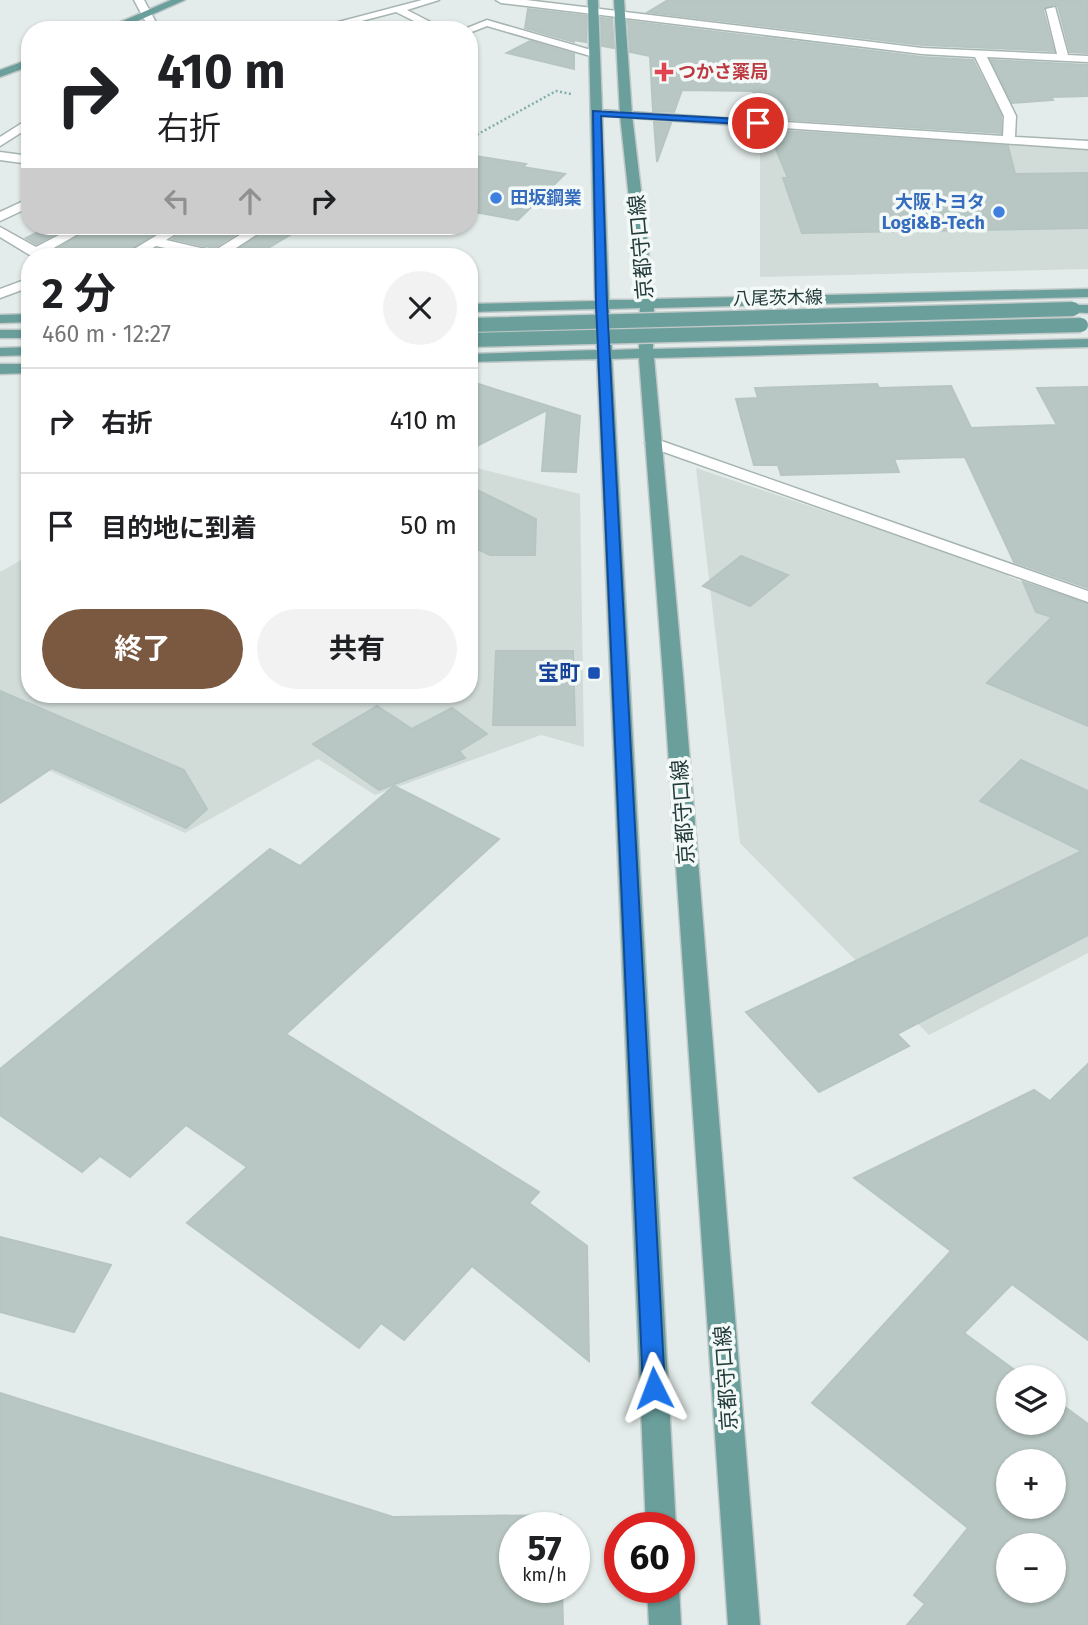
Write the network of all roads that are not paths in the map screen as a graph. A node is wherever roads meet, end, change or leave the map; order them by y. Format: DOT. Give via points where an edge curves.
graph roads {
  1 [pos="139,0"];
  2 [pos="180,0"];
  3 [pos="434,0"];
  4 [pos="501,0"];
  5 [pos="593,6"];
  6 [pos="620,7"];
  7 [pos="397,9"];
  8 [pos="1051,9"];
  9 [pos="147,14"];
  10 [pos="130,21"];
  11 [pos="150,21"];
  12 [pos="349,21"];
  13 [pos="422,21"];
  14 [pos="478,26"];
  15 [pos="594,54"];
  16 [pos="980,55"];
  17 [pos="1063,58"];
  18 [pos="1088,60"];
  19 [pos="21,66"];
  20 [pos="0,74"];
  21 [pos="596,106"];
  22 [pos="626,115"];
  23 [pos="21,127"];
  24 [pos="1009,140"];
  25 [pos="0,142"];
  26 [pos="1088,145"];
  27 [pos="0,156"];
  28 [pos="21,159"];
  29 [pos="21,206"];
  30 [pos="0,217"];
  31 [pos="0,231"];
  32 [pos="71,235"];
  33 [pos="166,235"];
  34 [pos="248,235"];
  35 [pos="154,242"];
  36 [pos="28,248"];
  37 [pos="50,248"];
  38 [pos="144,248"];
  39 [pos="183,248"];
  40 [pos="227,248"];
  41 [pos="21,286"];
  42 [pos="1088,293"];
  43 [pos="0,294"];
  44 [pos="647,303"];
  45 [pos="602,304"];
  46 [pos="478,308"];
  47 [pos="1081,309"];
  48 [pos="21,318"];
  49 [pos="0,319"];
  50 [pos="478,325"];
  51 [pos="1085,325"];
  52 [pos="0,334"];
  53 [pos="21,334"];
  54 [pos="478,340"];
  55 [pos="1088,343"];
  56 [pos="21,351"];
  57 [pos="0,352"];
  58 [pos="646,354"];
  59 [pos="606,355"];
  60 [pos="478,358"];
  61 [pos="21,368"];
  62 [pos="0,369"];
  63 [pos="653,443"];
  64 [pos="1088,597"];
  65 [pos="660,1512"];
  66 [pos="664,1603"];
  67 [pos="665,1625"];
  68 [pos="744,1625"];
  1 -- 9 [label="street"];
  2 -- 9 [label="main road"];
  3 -- 7 [label="street"];
  4 -- 5 [label="street"];
  5 -- 6 [label="street"];
  5 -- 15 [label="main road, 京都守口線"];
  6 -- 16 [label="street" via="922,51"];
  6 -- 22 [label="main road, 京都守口線"];
  7 -- 12 [label="street"];
  7 -- 13 [label="street"];
  8 -- 17 [label="street"];
  9 -- 10 [label="main road"];
  9 -- 11 [label="street"];
  14 -- 15 [label="street" via="487,23"];
  15 -- 21 [label="main road, 京都守口線"];
  16 -- 17 [label="street"];
  16 -- 24 [label="street" via="1010,116"];
  17 -- 18 [label="street"];
  19 -- 20 [label="main road"];
  21 -- 22 [label="street"];
  21 -- 45 [label="main road, 京都守口線"];
  22 -- 24 [label="street"];
  22 -- 44 [label="main road, 京都守口線"];
  23 -- 25 [label="street"];
  24 -- 26 [label="street"];
  27 -- 28 [label="street"];
  29 -- 30 [label="street"];
  31 -- 36 [label="street"];
  32 -- 37 [label="street"];
  33 -- 35 [label="street"];
  34 -- 40 [label="street"];
  35 -- 38 [label="street"];
  35 -- 39 [label="street"];
  41 -- 43 [label="street"];
  42 -- 44 [label="main road"];
  44 -- 45 [label="main road"];
  44 -- 58 [label="main road, 京都守口線"];
  45 -- 46 [label="main road"];
  45 -- 59 [label="main road, 京都守口線"];
  47 -- 50 [label="main road, 八尾茨木線, bridge"];
  48 -- 49 [label="main road"];
  51 -- 54 [label="main road, 八尾茨木線, bridge"];
  52 -- 53 [label="main road"];
  55 -- 58 [label="main road"];
  56 -- 57 [label="main road"];
  58 -- 59 [label="main road"];
  58 -- 63 [label="main road, 京都守口線"];
  59 -- 60 [label="main road"];
  59 -- 65 [label="main road, 京都守口線"];
  61 -- 62 [label="main road"];
  63 -- 64 [label="street"];
  63 -- 68 [label="main road, 京都守口線"];
  66 -- 67 [label="main road"];
}
